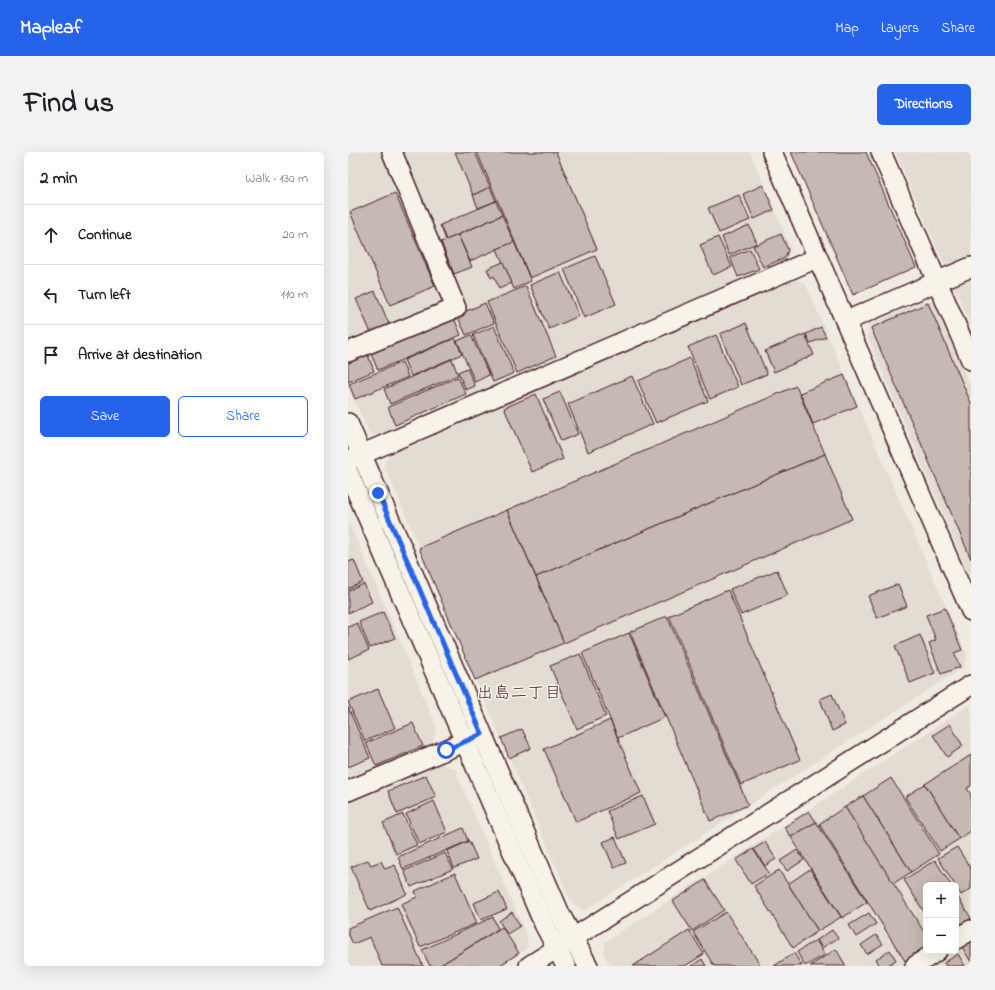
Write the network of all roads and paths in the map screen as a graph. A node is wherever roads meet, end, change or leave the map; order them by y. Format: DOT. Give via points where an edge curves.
graph roads {
  1 [pos="392,152"];
  2 [pos="772,152"];
  3 [pos="881,152"];
  4 [pos="817,258"];
  5 [pos="971,267"];
  6 [pos="937,282"];
  7 [pos="846,321"];
  8 [pos="348,352"];
  9 [pos="971,360"];
  10 [pos="348,423"];
  11 [pos="355,457"];
  12 [pos="348,472"];
  13 [pos="378,493"];
  14 [pos="354,504"];
  15 [pos="971,611"];
  16 [pos="971,686"];
  17 [pos="482,734"];
  18 [pos="465,742"];
  19 [pos="348,791"];
  20 [pos="971,930"];
  21 [pos="959,937"];
  22 [pos="564,943"];
  23 [pos="933,954"];
  24 [pos="529,966"];
  25 [pos="566,966"];
  26 [pos="588,966"];
  27 [pos="915,966"];
  1 -- 8 [label="street" via="456,308"];
  2 -- 4 [label="street"];
  3 -- 6 [label="street"];
  4 -- 7 [label="street"];
  4 -- 11 [label="street"];
  5 -- 6 [label="street"];
  6 -- 7 [label="street"];
  6 -- 9 [label="street"];
  7 -- 15 [label="street"];
  10 -- 11 [label="street"];
  11 -- 13 [label="street"];
  12 -- 14 [label="street"];
  13 -- 14 [label="street"];
  13 -- 17 [label="street"];
  14 -- 18 [label="street"];
  16 -- 22 [label="street"];
  17 -- 18 [label="street"];
  17 -- 22 [label="street"];
  18 -- 19 [label="street"];
  18 -- 22 [label="street" via="544,924"];
  20 -- 21 [label="street"];
  22 -- 24 [label="street"];
  22 -- 25 [label="street"];
  22 -- 26 [label="street"];
  23 -- 27 [label="street"];
}
